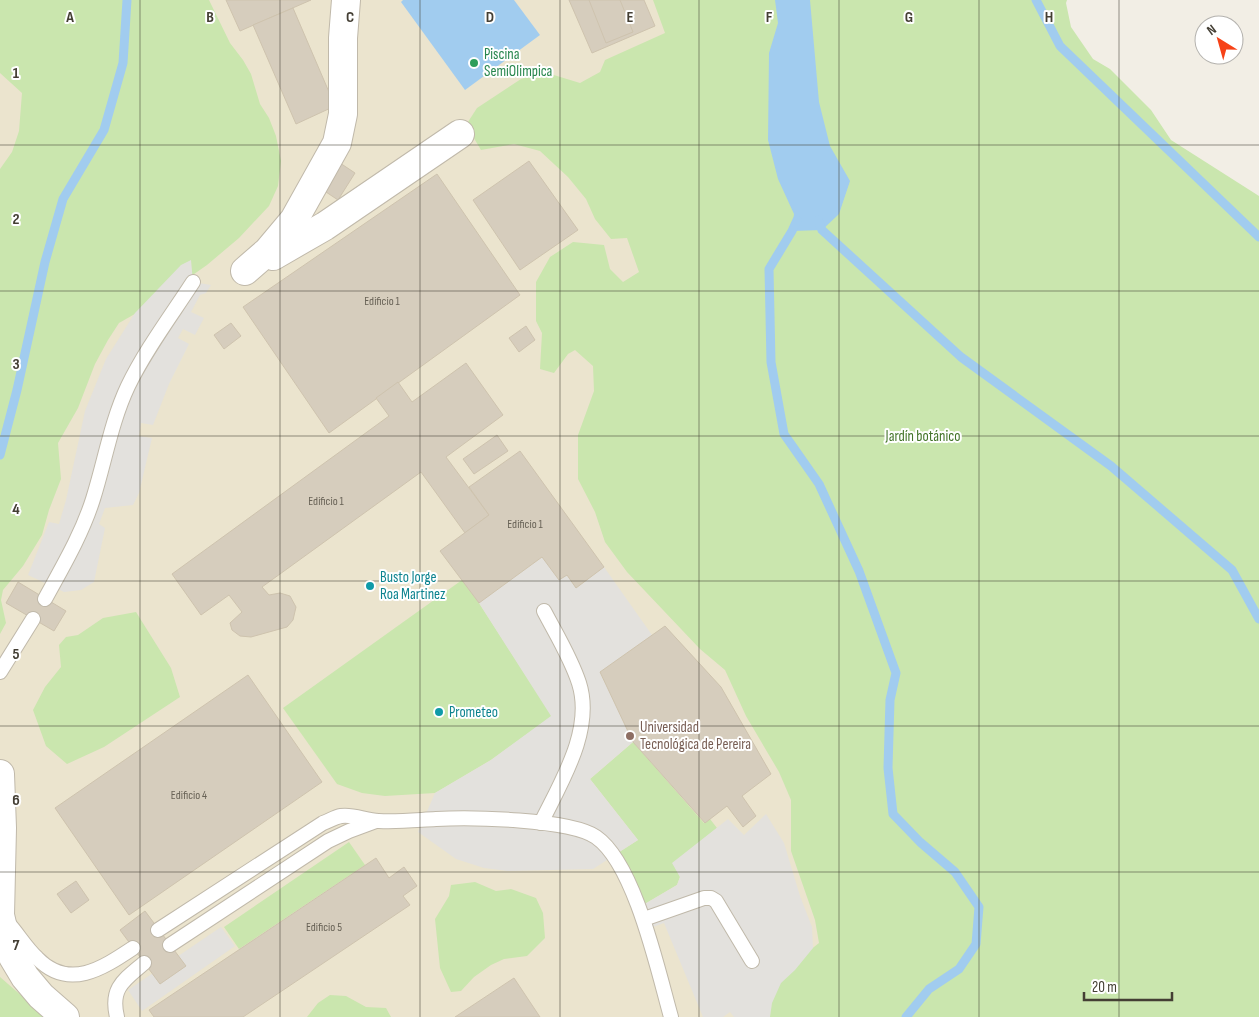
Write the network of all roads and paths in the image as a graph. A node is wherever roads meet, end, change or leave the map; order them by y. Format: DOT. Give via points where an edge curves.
graph roads {
  1 [pos="346,0"];
  2 [pos="460,134"];
  3 [pos="193,282"];
  4 [pos="45,599"];
  5 [pos="544,611"];
  6 [pos="33,619"];
  7 [pos="0,672"];
  8 [pos="0,774"];
  9 [pos="377,821"];
  10 [pos="541,823"];
  11 [pos="0,915"];
  12 [pos="644,919"];
  13 [pos="158,930"];
  14 [pos="170,945"];
  15 [pos="133,948"];
  16 [pos="752,961"];
  17 [pos="144,963"];
  18 [pos="65,1017"];
  19 [pos="117,1017"];
  20 [pos="671,1017"];
  1 -- 2 [label="street" via="343,114 337,143 294,220 268,251 245,271 325,226"];
  3 -- 4 [label="lane" via="128,386 114,420 84,524"];
  5 -- 10 [label="lane" via="580,685 583,709 580,736"];
  6 -- 7 [label="lane"];
  8 -- 11 [label="street"];
  9 -- 10 [label="lane" via="461,818"];
  9 -- 13 [label="lane" via="341,816 324,823"];
  9 -- 14 [label="lane" via="328,841"];
  10 -- 12 [label="lane" via="589,833 607,847"];
  11 -- 15 [label="lane" via="36,958 60,972 92,973"];
  11 -- 18 [label="street" via="13,958 25,978"];
  12 -- 16 [label="lane" via="712,898"];
  12 -- 20 [label="lane"];
  17 -- 19 [label="lane" via="119,987 114,998"];
}
